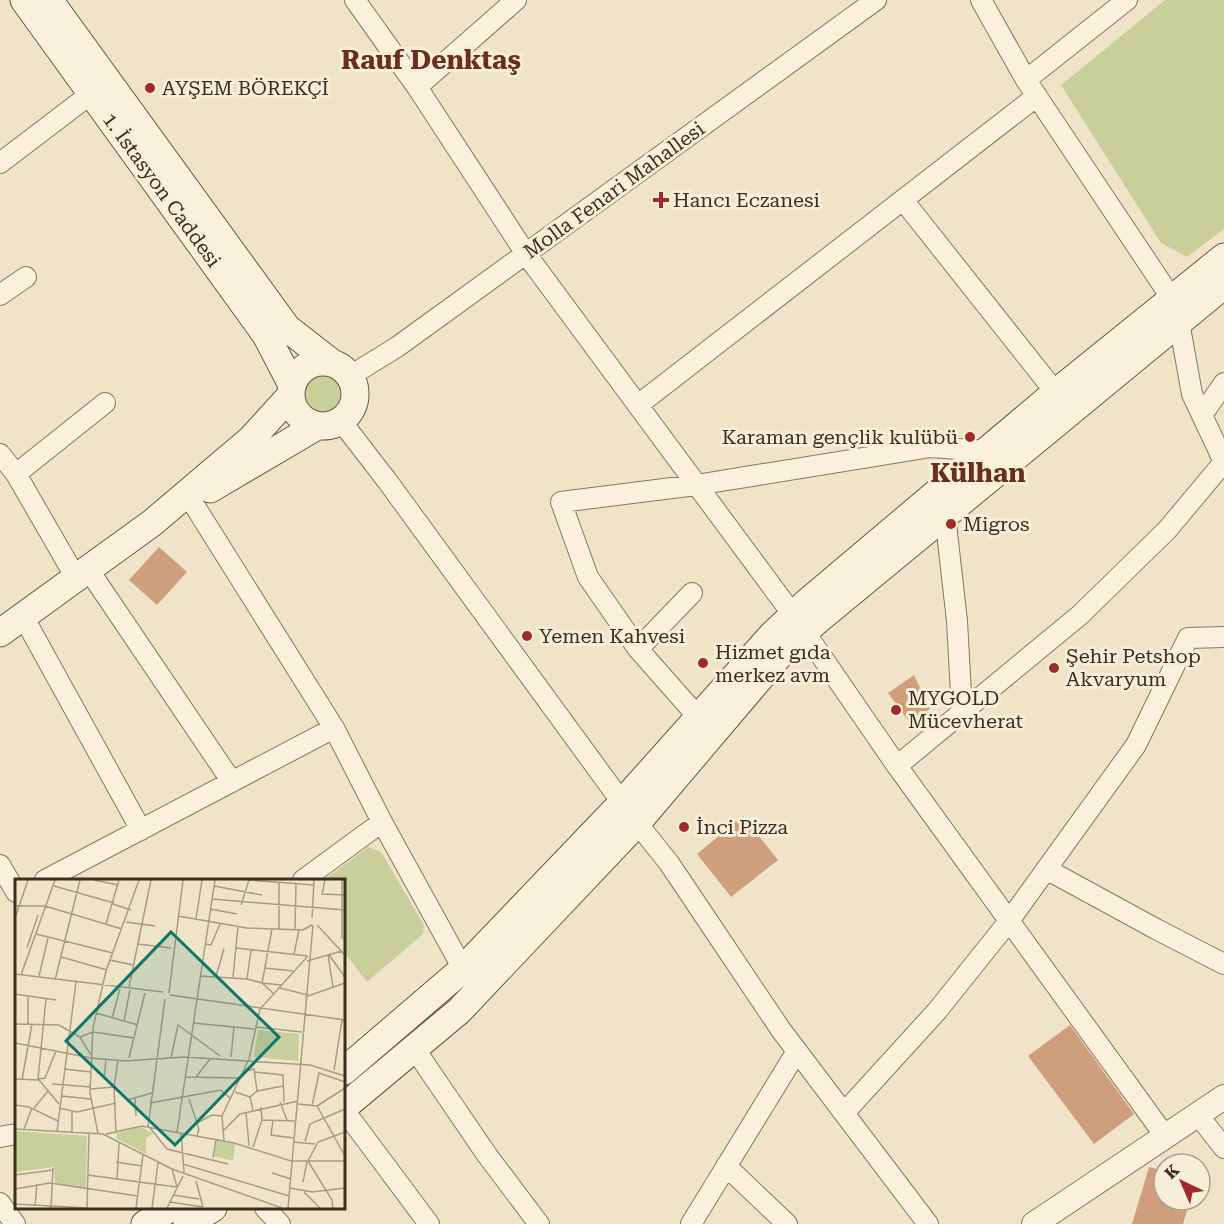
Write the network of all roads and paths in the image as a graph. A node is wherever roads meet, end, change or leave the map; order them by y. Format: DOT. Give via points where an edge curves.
graph roads {
  1 [pos="24,0"];
  2 [pos="49,0"];
  3 [pos="355,0"];
  4 [pos="516,0"];
  5 [pos="876,0"];
  6 [pos="981,0"];
  7 [pos="1127,0"];
  8 [pos="417,87"];
  9 [pos="1032,88"];
  10 [pos="92,93"];
  11 [pos="0,163"];
  12 [pos="903,200"];
  13 [pos="526,254"];
  14 [pos="1224,257"];
  15 [pos="26,277"];
  16 [pos="1224,285"];
  17 [pos="0,295"];
  18 [pos="1176,310"];
  19 [pos="341,369"];
  20 [pos="1224,383"];
  21 [pos="291,390"];
  22 [pos="1056,393"];
  23 [pos="105,403"];
  24 [pos="638,405"];
  25 [pos="1202,415"];
  26 [pos="329,423"];
  27 [pos="986,451"];
  28 [pos="0,454"];
  29 [pos="1224,462"];
  30 [pos="16,474"];
  31 [pos="696,485"];
  32 [pos="191,500"];
  33 [pos="945,515"];
  34 [pos="152,523"];
  35 [pos="82,573"];
  36 [pos="692,593"];
  37 [pos="23,616"];
  38 [pos="799,623"];
  39 [pos="0,633"];
  40 [pos="1224,638"];
  41 [pos="639,649"];
  42 [pos="962,712"];
  43 [pos="705,726"];
  44 [pos="334,728"];
  45 [pos="897,766"];
  46 [pos="232,782"];
  47 [pos="629,813"];
  48 [pos="382,822"];
  49 [pos="141,830"];
  50 [pos="0,866"];
  51 [pos="1046,869"];
  52 [pos="47,879"];
  53 [pos="304,879"];
  54 [pos="15,890"];
  55 [pos="1009,921"];
  56 [pos="1224,964"];
  57 [pos="463,969"];
  58 [pos="414,1048"];
  59 [pos="797,1051"];
  60 [pos="345,1070"];
  61 [pos="1224,1097"];
  62 [pos="345,1107"];
  63 [pos="345,1109"];
  64 [pos="844,1113"];
  65 [pos="1198,1115"];
  66 [pos="15,1134"];
  67 [pos="1165,1136"];
  68 [pos="0,1137"];
  69 [pos="1224,1148"];
  70 [pos="726,1166"];
  71 [pos="0,1203"];
  72 [pos="168,1209"];
  73 [pos="211,1209"];
  74 [pos="267,1209"];
  75 [pos="15,1224"];
  76 [pos="145,1224"];
  77 [pos="187,1224"];
  78 [pos="280,1224"];
  79 [pos="429,1224"];
  80 [pos="538,1224"];
  81 [pos="691,1224"];
  82 [pos="787,1224"];
  83 [pos="928,1224"];
  84 [pos="1034,1224"];
  1 -- 10 [label="main road, 1. İstasyon Caddesi"];
  2 -- 19 [label="main road, 1. İstasyon Caddesi" via="287,328"];
  3 -- 8 [label="street"];
  4 -- 8 [label="street"];
  5 -- 13 [label="street, Molla Fenari Mahallesi"];
  6 -- 9 [label="street"];
  7 -- 9 [label="street"];
  8 -- 13 [label="street"];
  9 -- 12 [label="street"];
  9 -- 18 [label="street"];
  10 -- 11 [label="street"];
  10 -- 21 [label="main road, 1. İstasyon Caddesi" via="266,335"];
  12 -- 22 [label="street"];
  12 -- 24 [label="street"];
  13 -- 19 [label="street, Molla Fenari Mahallesi" via="397,347"];
  13 -- 24 [label="street"];
  14 -- 18 [label="main road"];
  15 -- 17 [label="street"];
  16 -- 18 [label="main road"];
  18 -- 22 [label="main road"];
  18 -- 25 [label="street" via="1192,394"];
  18 -- 33 [label="main road"];
  19 -- 21 [label="main road" via="322,362 312,364 296,376"];
  19 -- 26 [label="main road" via="354,385 354,405 349,414"];
  20 -- 25 [label="street"];
  21 -- 26 [label="main road" via="292,404 302,418 309,423"];
  21 -- 34 [label="main road" via="250,439"];
  22 -- 27 [label="main road"];
  23 -- 30 [label="street"];
  24 -- 31 [label="street"];
  25 -- 29 [label="street"];
  26 -- 32 [label="main road"];
  26 -- 47 [label="street" via="388,482"];
  27 -- 31 [label="street" via="932,447"];
  27 -- 38 [label="main road"];
  28 -- 30 [label="street"];
  29 -- 42 [label="street" via="1167,530 1080,615"];
  30 -- 35 [label="street"];
  31 -- 38 [label="street"];
  31 -- 41 [label="street" via="561,502 588,577"];
  32 -- 34 [label="main road"];
  32 -- 44 [label="street"];
  33 -- 38 [label="main road"];
  33 -- 42 [label="street"];
  34 -- 35 [label="main road"];
  35 -- 37 [label="main road"];
  35 -- 46 [label="street"];
  36 -- 41 [label="street"];
  37 -- 39 [label="main road"];
  37 -- 49 [label="street"];
  38 -- 43 [label="main road" via="782,652"];
  38 -- 45 [label="street"];
  40 -- 51 [label="street" via="1188,638 1136,745"];
  41 -- 43 [label="street"];
  42 -- 45 [label="street"];
  43 -- 47 [label="main road"];
  44 -- 46 [label="street"];
  44 -- 48 [label="street"];
  45 -- 55 [label="street"];
  46 -- 49 [label="street"];
  47 -- 57 [label="main road"];
  47 -- 58 [label="main road" via="459,1011"];
  47 -- 59 [label="street" via="669,863"];
  48 -- 53 [label="street"];
  48 -- 57 [label="street"];
  49 -- 52 [label="street"];
  50 -- 54 [label="street"];
  51 -- 55 [label="street"];
  51 -- 56 [label="street"];
  55 -- 64 [label="street" via="936,1011"];
  55 -- 67 [label="street"];
  57 -- 60 [label="main road"];
  58 -- 62 [label="main road"];
  58 -- 80 [label="street"];
  59 -- 64 [label="street"];
  59 -- 70 [label="street"];
  61 -- 65 [label="street"];
  63 -- 79 [label="street"];
  64 -- 83 [label="street"];
  65 -- 67 [label="street"];
  65 -- 69 [label="street"];
  66 -- 68 [label="street"];
  67 -- 84 [label="street"];
  70 -- 81 [label="street"];
  70 -- 82 [label="street"];
  71 -- 75 [label="street"];
  72 -- 76 [label="main road"];
  73 -- 77 [label="main road"];
  74 -- 78 [label="street"];
}
